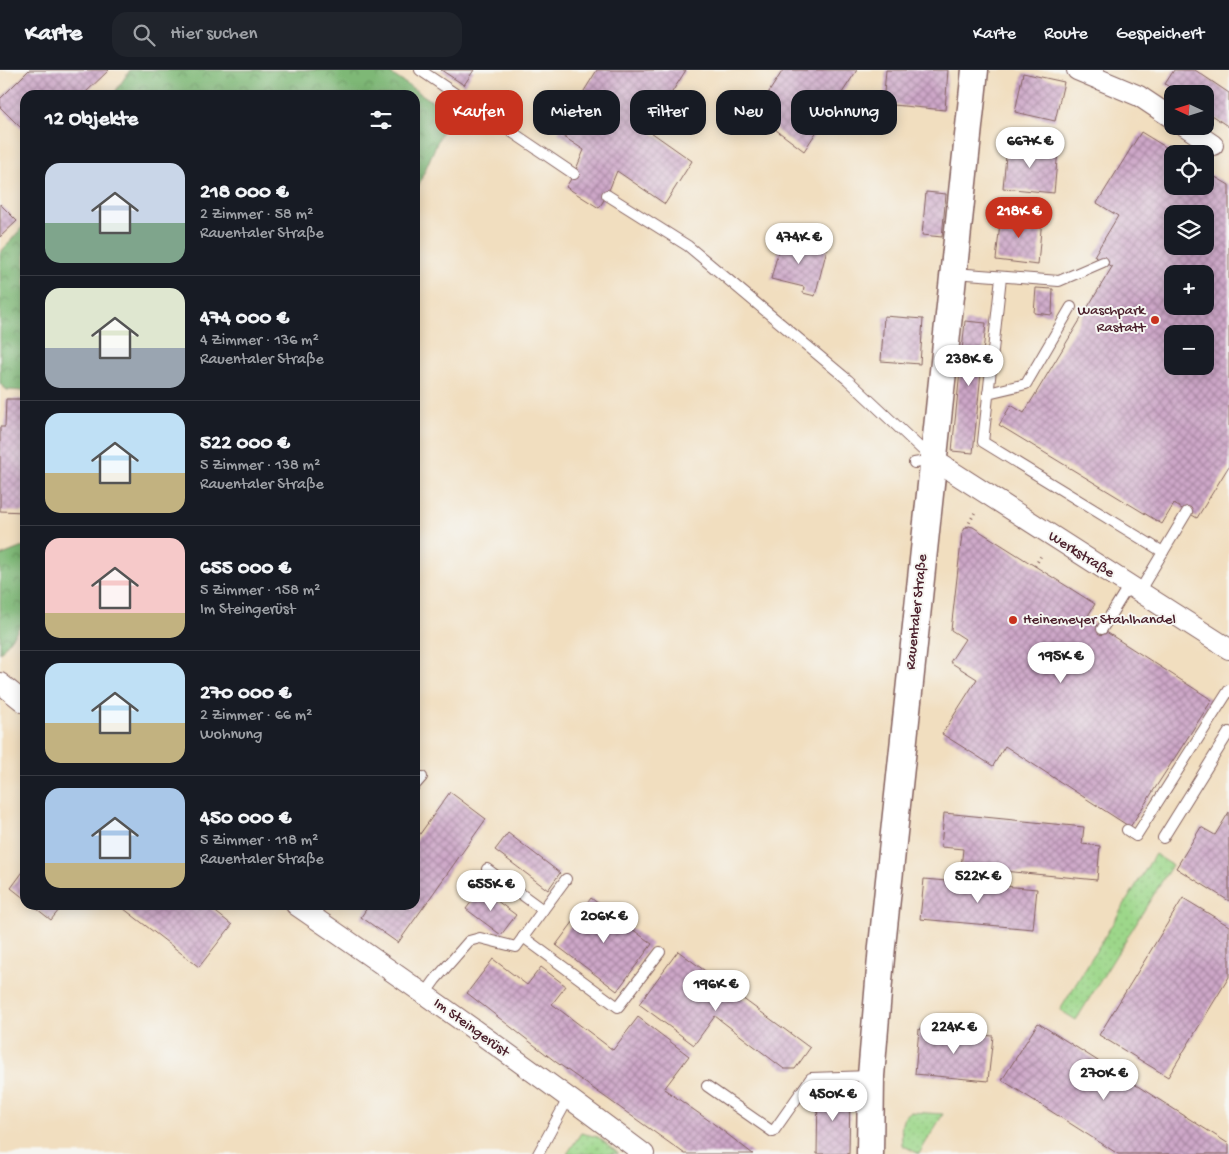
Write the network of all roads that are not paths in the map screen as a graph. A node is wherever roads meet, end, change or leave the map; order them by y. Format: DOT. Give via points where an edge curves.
graph roads {
  1 [pos="420,70"];
  2 [pos="975,70"];
  3 [pos="1077,70"];
  4 [pos="1164,113"];
  5 [pos="1198,135"];
  6 [pos="1213,145"];
  7 [pos="574,174"];
  8 [pos="607,195"];
  9 [pos="1104,262"];
  10 [pos="954,273"];
  11 [pos="1001,277"];
  12 [pos="1071,307"];
  13 [pos="988,393"];
  14 [pos="924,461"];
  15 [pos="1187,512"];
  16 [pos="1163,552"];
  17 [pos="1134,588"];
  18 [pos="1102,629"];
  19 [pos="1229,649"];
  20 [pos="0,683"];
  21 [pos="1229,690"];
  22 [pos="20,699"];
  23 [pos="1229,732"];
  24 [pos="1128,830"];
  25 [pos="1163,838"];
  26 [pos="487,869"];
  27 [pos="566,879"];
  28 [pos="543,910"];
  29 [pos="317,911"];
  30 [pos="524,936"];
  31 [pos="660,952"];
  32 [pos="425,994"];
  33 [pos="870,1076"];
  34 [pos="708,1086"];
  35 [pos="569,1097"];
  36 [pos="538,1154"];
  37 [pos="644,1154"];
  38 [pos="870,1154"];
  1 -- 7 [label="lane"];
  2 -- 10 [label="street, Rauentaler Straße"];
  3 -- 4 [label="street" via="1139,96"];
  5 -- 6 [label="street"];
  8 -- 14 [label="lane" via="688,246 848,380"];
  9 -- 11 [label="lane" via="1059,281"];
  10 -- 11 [label="lane"];
  10 -- 14 [label="street, Rauentaler Straße"];
  11 -- 13 [label="lane"];
  12 -- 13 [label="lane" via="1026,384"];
  13 -- 16 [label="lane" via="983,442"];
  14 -- 17 [label="street, Werkstraße"];
  14 -- 33 [label="street, Rauentaler Straße" via="900,771"];
  15 -- 16 [label="lane"];
  16 -- 17 [label="lane"];
  17 -- 18 [label="lane"];
  17 -- 19 [label="street, Werkstraße"];
  20 -- 22 [label="street"];
  21 -- 24 [label="lane" via="1136,836"];
  23 -- 25 [label="lane"];
  26 -- 28 [label="lane"];
  27 -- 28 [label="lane"];
  28 -- 30 [label="lane"];
  29 -- 32 [label="street, Im Steingerüst"];
  30 -- 31 [label="lane" via="618,1007"];
  30 -- 32 [label="lane" via="516,947 480,938 469,941"];
  32 -- 35 [label="street, Im Steingerüst"];
  33 -- 34 [label="lane" via="811,1078 773,1132"];
  33 -- 38 [label="street, Rauentaler Straße"];
  35 -- 36 [label="lane"];
  35 -- 37 [label="street, Im Steingerüst"];
}
